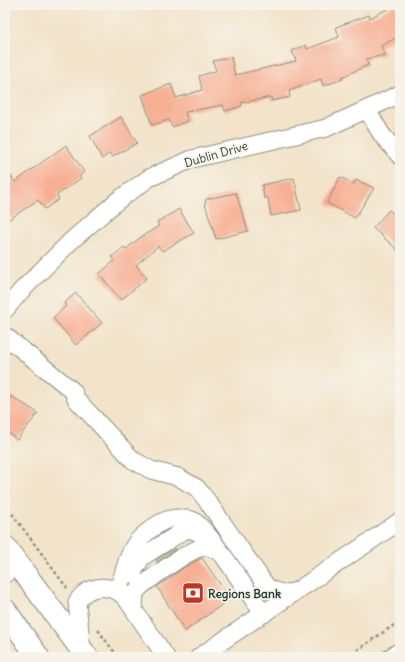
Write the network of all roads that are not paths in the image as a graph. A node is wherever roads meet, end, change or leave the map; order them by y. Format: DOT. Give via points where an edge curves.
graph roads {
  1 [pos="400,94"];
  2 [pos="367,110"];
  3 [pos="400,156"];
  4 [pos="5,310"];
  5 [pos="5,336"];
  6 [pos="400,521"];
  7 [pos="213,543"];
  8 [pos="5,547"];
  9 [pos="12,569"];
  10 [pos="297,591"];
  11 [pos="127,595"];
  12 [pos="5,610"];
  13 [pos="270,610"];
  14 [pos="400,651"];
  15 [pos="85,654"];
  16 [pos="38,657"];
  17 [pos="166,657"];
  18 [pos="199,657"];
  19 [pos="391,657"];
  1 -- 2 [label="street, Dublin Drive"];
  2 -- 3 [label="street"];
  2 -- 4 [label="street, Dublin Drive" via="326,128 192,159 149,178 117,201 71,242"];
  5 -- 10 [label="street" via="73,391 76,399 132,460 152,470 178,477 197,488 267,587 285,594"];
  6 -- 10 [label="street"];
  7 -- 11 [label="street" via="211,548 204,547 190,553"];
  7 -- 11 [label="street" via="190,530 177,534 137,563"];
  7 -- 13 [label="street"];
  8 -- 9 [label="main road"];
  9 -- 15 [label="main road"];
  10 -- 13 [label="street"];
  11 -- 15 [label="street" via="111,588 96,588 84,594 77,602"];
  11 -- 17 [label="street"];
  12 -- 16 [label="main road"];
  13 -- 18 [label="street"];
  14 -- 19 [label="street"];
}
